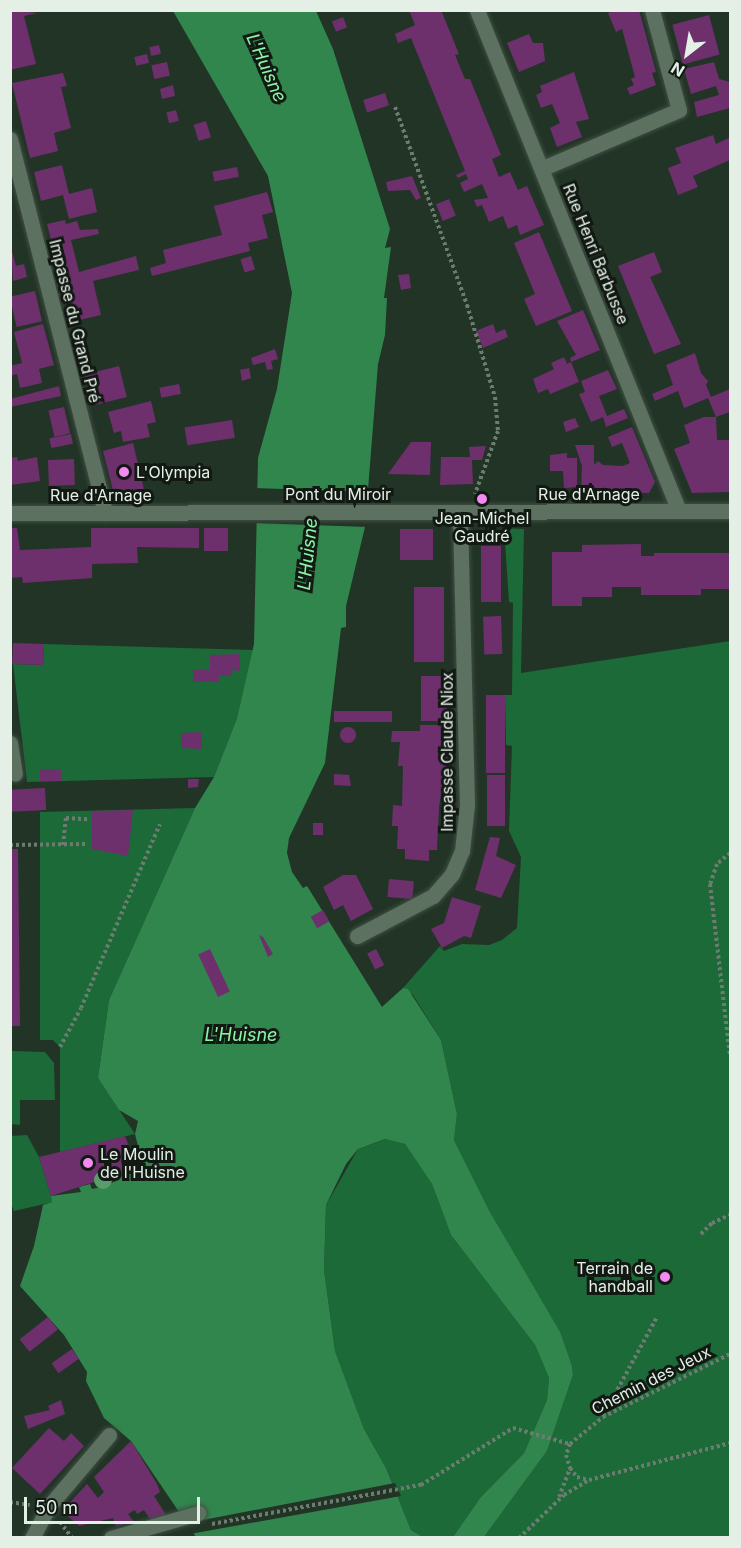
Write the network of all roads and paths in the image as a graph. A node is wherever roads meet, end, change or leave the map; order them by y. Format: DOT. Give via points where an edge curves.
graph roads {
  1 [pos="477,10"];
  2 [pos="652,10"];
  3 [pos="395,107"];
  4 [pos="10,139"];
  5 [pos="543,168"];
  6 [pos="679,511"];
  7 [pos="730,511"];
  8 [pos="459,512"];
  9 [pos="10,513"];
  10 [pos="105,513"];
  11 [pos="227,513"];
  12 [pos="10,743"];
  13 [pos="15,774"];
  14 [pos="88,819"];
  15 [pos="160,824"];
  16 [pos="63,844"];
  17 [pos="86,844"];
  18 [pos="10,845"];
  19 [pos="730,853"];
  20 [pos="357,936"];
  21 [pos="60,1047"];
  22 [pos="730,1056"];
  23 [pos="730,1215"];
  24 [pos="701,1234"];
  25 [pos="657,1317"];
  26 [pos="730,1354"];
  27 [pos="603,1417"];
  28 [pos="109,1435"];
  29 [pos="730,1443"];
  30 [pos="570,1444"];
  31 [pos="570,1468"];
  32 [pos="589,1480"];
  33 [pos="557,1501"];
  34 [pos="201,1519"];
  35 [pos="32,1538"];
  36 [pos="111,1538"];
  37 [pos="519,1538"];
  1 -- 5 [label="street, Rue Henri Barbusse"];
  2 -- 5 [label="street" via="679,110"];
  3 -- 8 [label="path" via="467,305 495,397 498,431"];
  4 -- 10 [label="street, Impasse du Grand Pré"];
  5 -- 6 [label="street, Rue Henri Barbusse"];
  6 -- 7 [label="street, Rue d'Arnage"];
  6 -- 8 [label="street, Rue d'Arnage"];
  8 -- 11 [label="street, Pont du Miroir"];
  8 -- 20 [label="street, Impasse Claude Niox" via="467,806 462,851 452,874 433,896"];
  9 -- 10 [label="street, Rue d'Arnage"];
  10 -- 11 [label="street, Rue d'Arnage"];
  12 -- 13 [label="street"];
  14 -- 16 [label="path" via="66,818"];
  15 -- 21 [label="path" via="81,1008"];
  16 -- 17 [label="path"];
  16 -- 18 [label="path"];
  19 -- 22 [label="path" via="717,864 710,884"];
  23 -- 24 [label="path" via="712,1223"];
  25 -- 27 [label="path"];
  26 -- 27 [label="path, Chemin des Jeux"];
  27 -- 30 [label="path, Chemin des Jeux"];
  28 -- 35 [label="street" via="49,1506"];
  29 -- 32 [label="path"];
  30 -- 31 [label="path" via="566,1455"];
  30 -- 34 [label="path" via="528,1430 508,1429 414,1486"];
  31 -- 32 [label="path" via="577,1477"];
  31 -- 33 [label="path"];
  32 -- 33 [label="path"];
  33 -- 37 [label="path"];
  34 -- 36 [label="street"];
}
